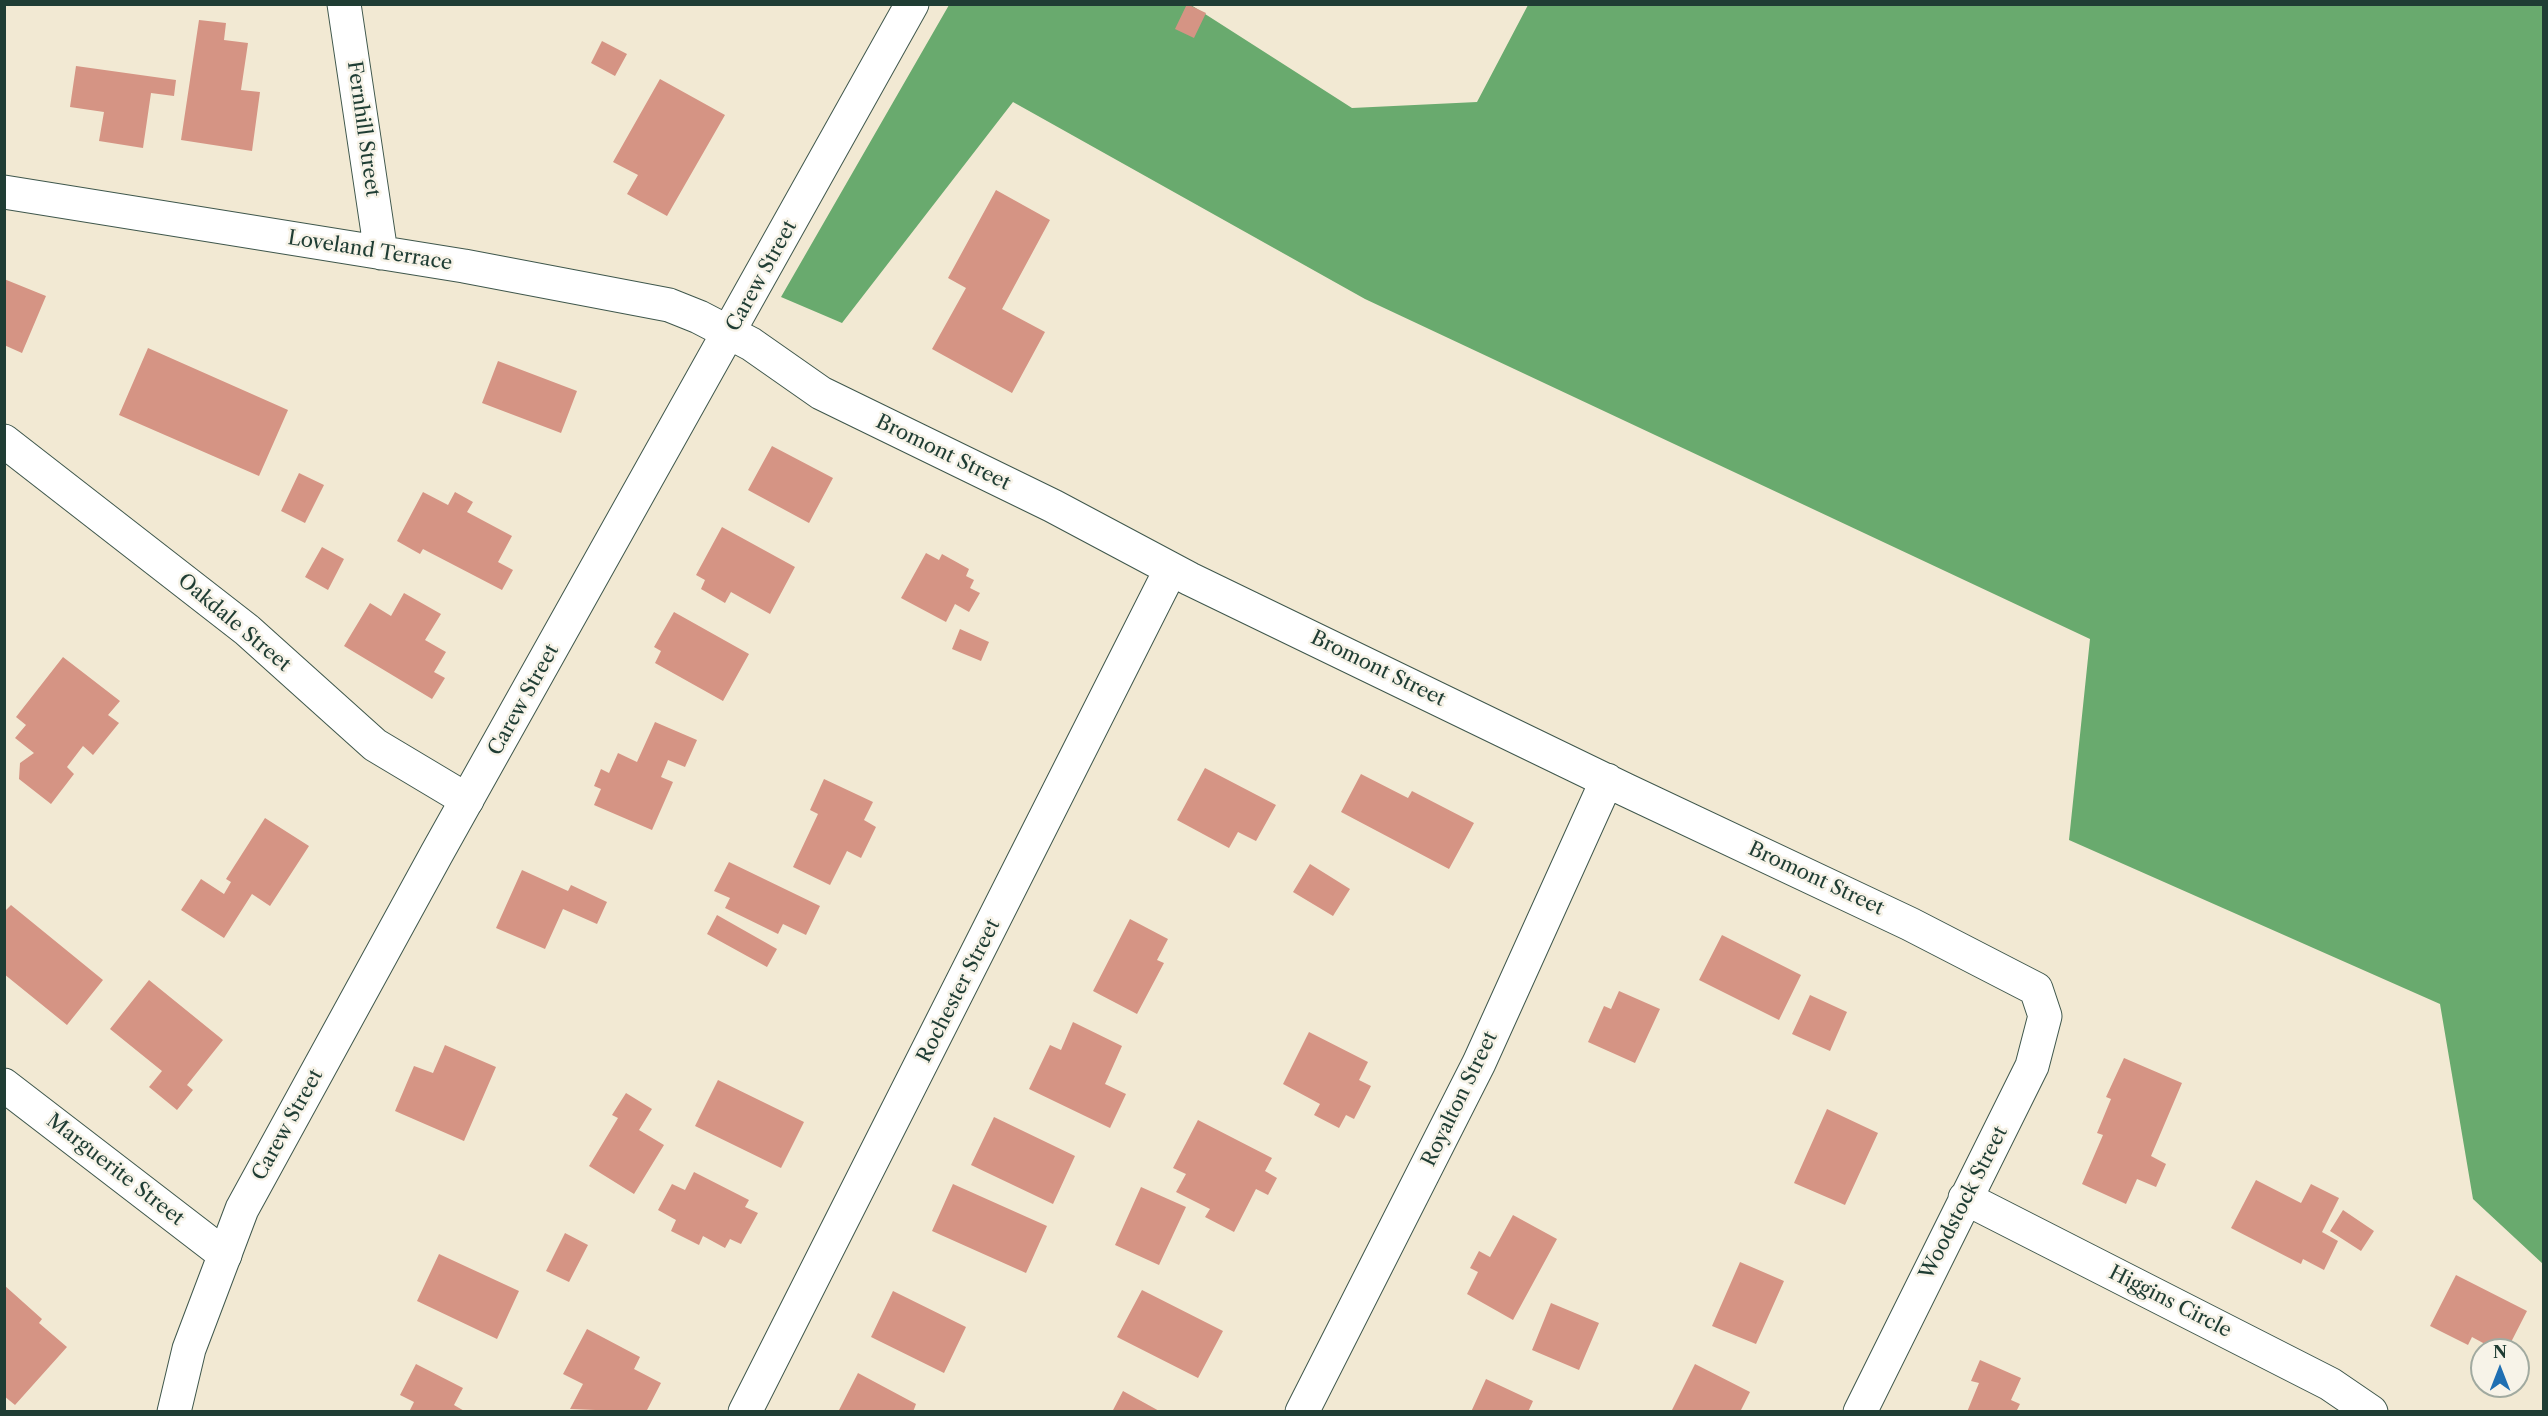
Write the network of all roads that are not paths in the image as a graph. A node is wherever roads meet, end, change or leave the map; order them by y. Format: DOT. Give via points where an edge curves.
graph roads {
  1 [pos="345,4"];
  2 [pos="912,4"];
  3 [pos="4,192"];
  4 [pos="381,253"];
  5 [pos="730,334"];
  6 [pos="4,441"];
  7 [pos="1170,569"];
  8 [pos="1607,780"];
  9 [pos="467,800"];
  10 [pos="2036,989"];
  11 [pos="4,1085"];
  12 [pos="1965,1198"];
  13 [pos="225,1255"];
  14 [pos="174,1412"];
  15 [pos="745,1412"];
  16 [pos="1302,1412"];
  17 [pos="1860,1412"];
  18 [pos="2371,1412"];
  1 -- 4 [label="street, Fernhill Street"];
  2 -- 5 [label="street, Carew Street"];
  3 -- 4 [label="street, Loveland Terrace"];
  4 -- 5 [label="street, Loveland Terrace" via="669,305"];
  5 -- 7 [label="street, Bromont Street" via="751,344 821,393 1053,506"];
  5 -- 9 [label="street, Carew Street"];
  6 -- 9 [label="street, Oakdale Street" via="247,630 375,746"];
  7 -- 8 [label="street, Bromont Street"];
  7 -- 15 [label="street, Rochester Street"];
  8 -- 10 [label="street, Bromont Street" via="1910,924"];
  8 -- 16 [label="street, Royalton Street" via="1479,1063"];
  9 -- 13 [label="street, Carew Street" via="242,1209"];
  10 -- 12 [label="street, Woodstock Street" via="2045,1017 2032,1065"];
  11 -- 13 [label="street, Marguerite Street"];
  12 -- 17 [label="street, Woodstock Street"];
  12 -- 18 [label="street, Higgins Circle" via="2330,1384"];
  13 -- 14 [label="street, Carew Street" via="189,1349"];
}
